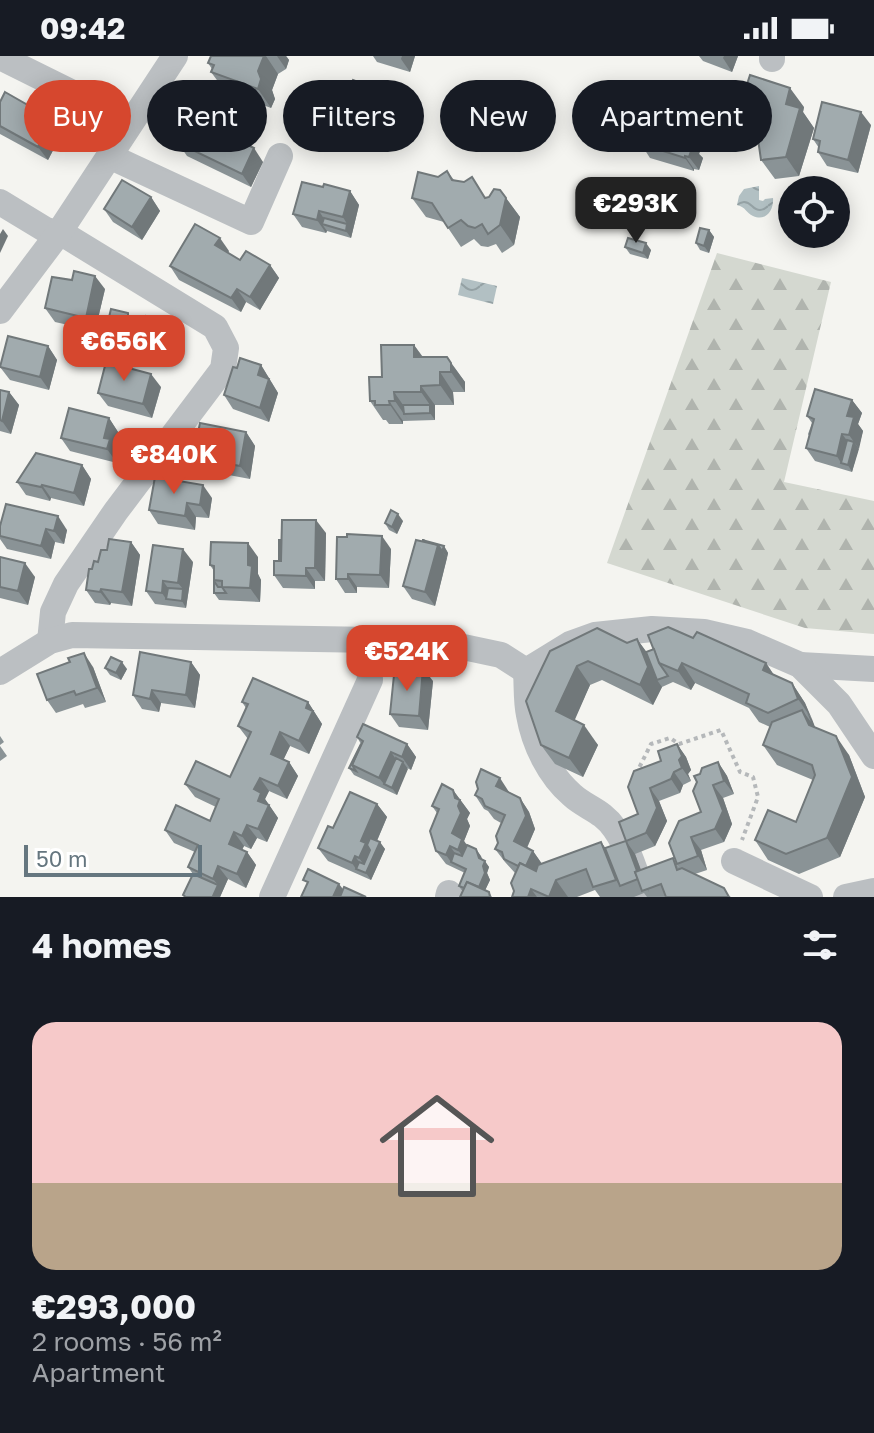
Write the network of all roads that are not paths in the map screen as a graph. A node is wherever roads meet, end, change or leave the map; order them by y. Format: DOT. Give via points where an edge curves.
graph roads {
  1 [pos="175,56"];
  2 [pos="0,57"];
  3 [pos="46,80"];
  4 [pos="131,122"];
  5 [pos="112,152"];
  6 [pos="109,156"];
  7 [pos="280,156"];
  8 [pos="0,202"];
  9 [pos="58,234"];
  10 [pos="0,311"];
  11 [pos="50,641"];
  12 [pos="368,641"];
  13 [pos="800,665"];
  14 [pos="874,669"];
  15 [pos="526,671"];
  16 [pos="0,672"];
  17 [pos="874,756"];
  18 [pos="734,861"];
  19 [pos="874,891"];
  20 [pos="272,897"];
  21 [pos="644,897"];
  22 [pos="810,897"];
  23 [pos="846,897"];
  1 -- 4 [label="street"];
  2 -- 3 [label="street"];
  5 -- 6 [label="street"];
  6 -- 7 [label="street" via="251,222"];
  6 -- 9 [label="street"];
  8 -- 9 [label="street"];
  9 -- 10 [label="street"];
  9 -- 11 [label="street" via="215,327 226,348 223,369 66,584 53,612"];
  11 -- 12 [label="street" via="72,635"];
  11 -- 16 [label="street"];
  12 -- 15 [label="street" via="435,641 501,655"];
  12 -- 20 [label="street" via="370,680"];
  13 -- 14 [label="street"];
  13 -- 15 [label="street" via="747,642 704,632 652,629 595,635"];
  13 -- 17 [label="street" via="839,704"];
  15 -- 21 [label="street" via="535,739 552,774 614,827"];
  18 -- 22 [label="street"];
  19 -- 23 [label="street"];
}
